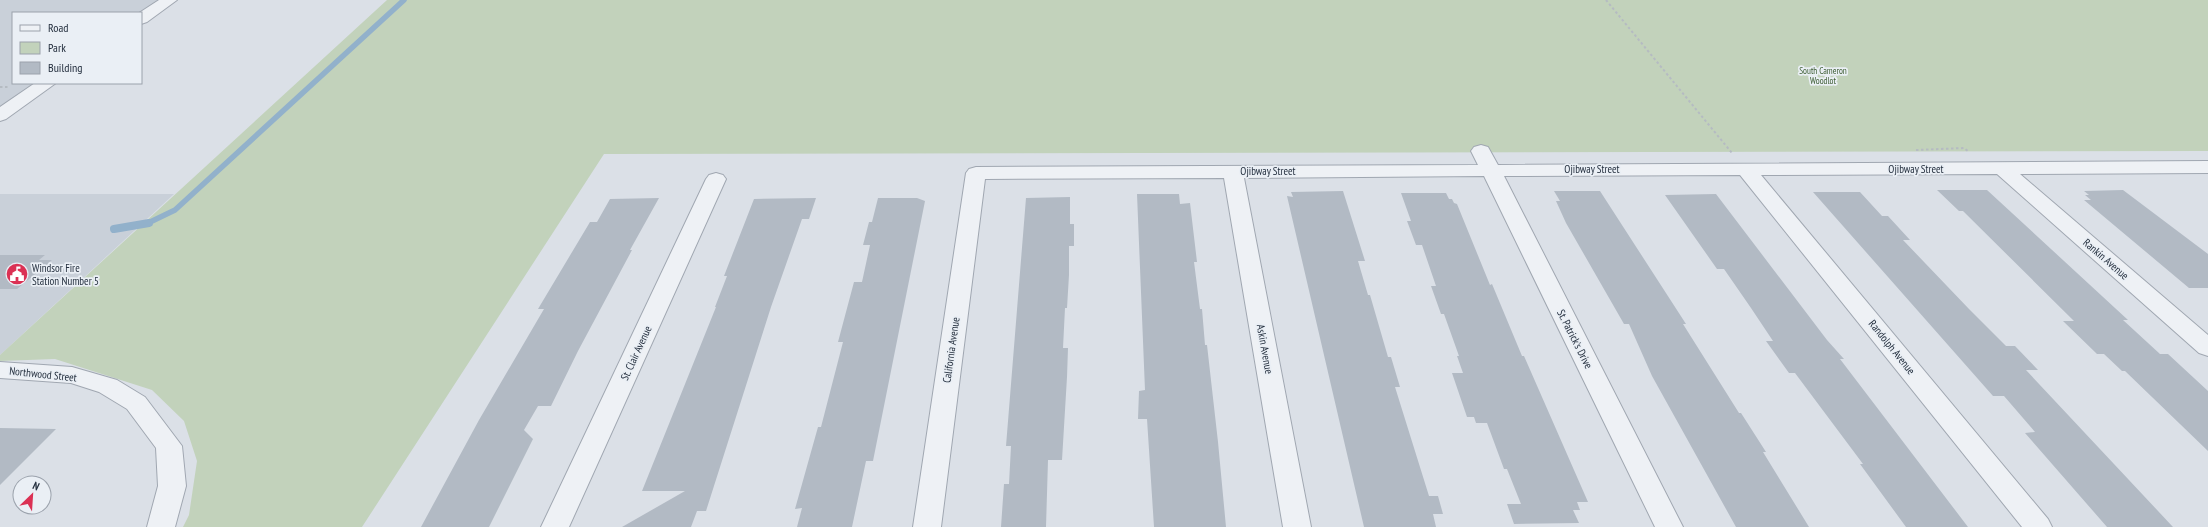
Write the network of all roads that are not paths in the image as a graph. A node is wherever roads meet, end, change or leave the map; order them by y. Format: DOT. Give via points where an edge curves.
graph roads {
  1 [pos="169,0"];
  2 [pos="142,18"];
  3 [pos="46,84"];
  4 [pos="0,115"];
  5 [pos="1486,160"];
  6 [pos="1739,162"];
  7 [pos="2208,167"];
  8 [pos="2003,169"];
  9 [pos="1233,171"];
  10 [pos="976,173"];
  11 [pos="716,178"];
  12 [pos="2208,348"];
  13 [pos="0,370"];
  14 [pos="161,527"];
  15 [pos="555,527"];
  16 [pos="927,527"];
  17 [pos="1297,527"];
  18 [pos="1668,527"];
  19 [pos="2038,527"];
  1 -- 2 [label="street"];
  3 -- 4 [label="street"];
  5 -- 6 [label="street, Ojibway Street"];
  5 -- 9 [label="street, Ojibway Street"];
  5 -- 18 [label="street, St. Patrick's Drive"];
  6 -- 8 [label="street, Ojibway Street"];
  6 -- 19 [label="street, Randolph Avenue"];
  7 -- 8 [label="street, Ojibway Street"];
  8 -- 12 [label="street, Rankin Avenue"];
  9 -- 10 [label="street, Ojibway Street"];
  9 -- 17 [label="street, Askin Avenue"];
  10 -- 16 [label="street, California Avenue"];
  11 -- 15 [label="street, St. Clair Avenue"];
  13 -- 14 [label="street, Northwood Street" via="72,375 108,386 136,403 169,446 172,486"];
}
